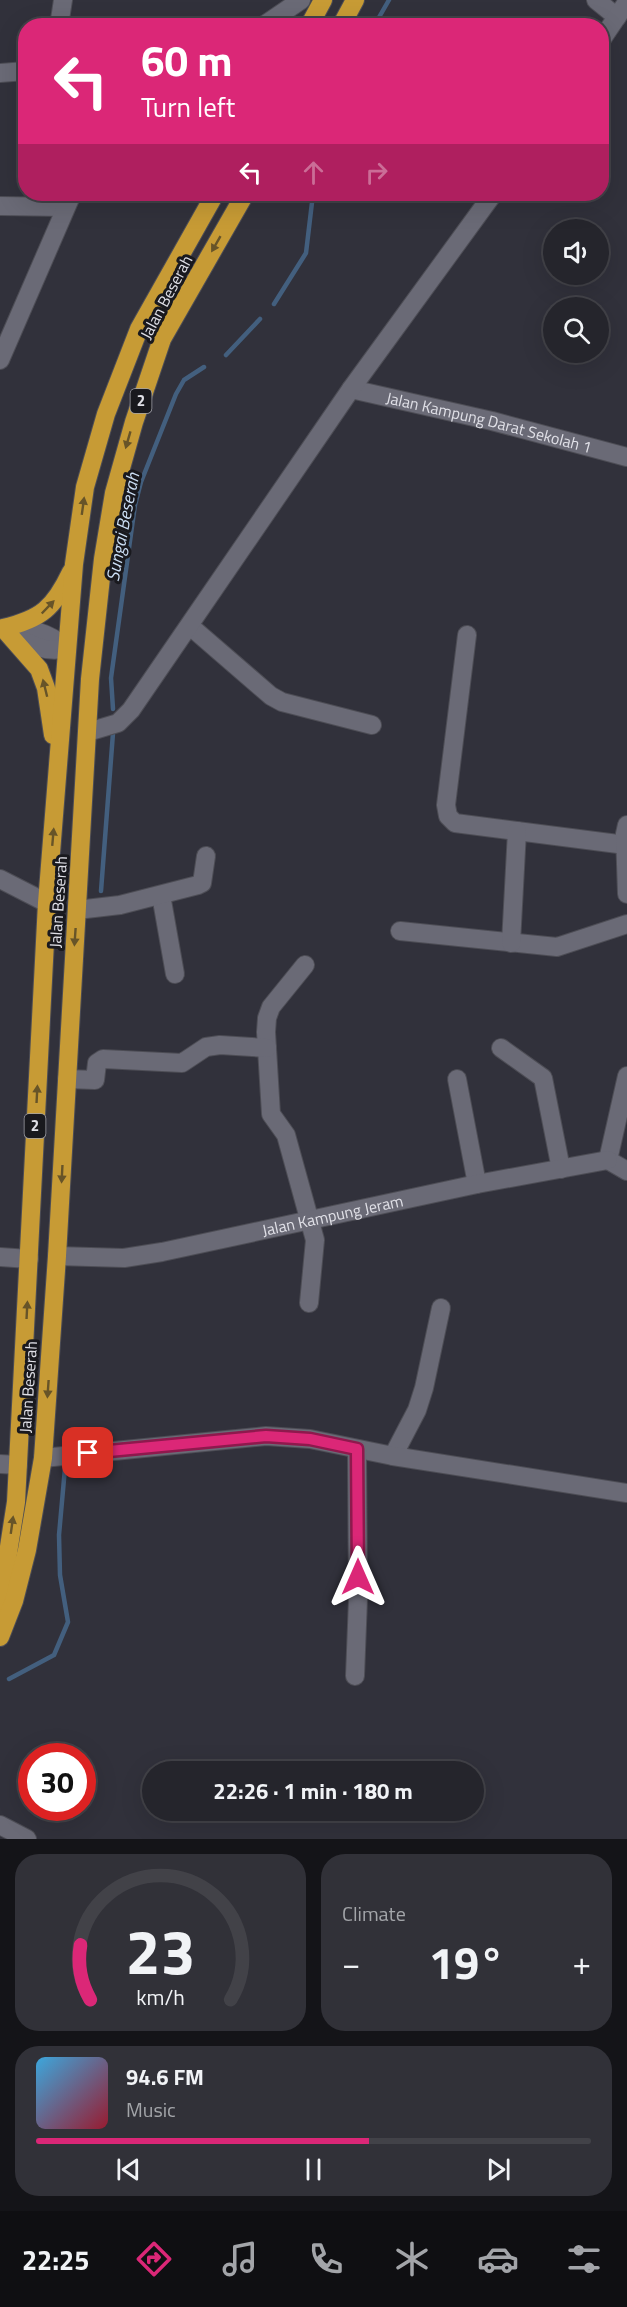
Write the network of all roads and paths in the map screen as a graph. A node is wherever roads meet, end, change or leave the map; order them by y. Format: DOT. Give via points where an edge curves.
graph roads {
  1 [pos="63,0"];
  2 [pos="301,0"];
  3 [pos="323,0"];
  4 [pos="355,0"];
  5 [pos="596,0"];
  6 [pos="622,10"];
  7 [pos="60,18"];
  8 [pos="275,18"];
  9 [pos="313,18"];
  10 [pos="345,18"];
  11 [pos="609,29"];
  12 [pos="18,72"];
  13 [pos="0,73"];
  14 [pos="57,201"];
  15 [pos="68,201"];
  16 [pos="211,201"];
  17 [pos="241,201"];
  18 [pos="488,201"];
  19 [pos="0,206"];
  20 [pos="0,360"];
  21 [pos="351,389"];
  22 [pos="627,457"];
  23 [pos="74,564"];
  24 [pos="190,626"];
  25 [pos="2,628"];
  26 [pos="95,628"];
  27 [pos="467,635"];
  28 [pos="67,648"];
  29 [pos="90,679"];
  30 [pos="372,725"];
  31 [pos="88,732"];
  32 [pos="58,767"];
  33 [pos="627,825"];
  34 [pos="517,831"];
  35 [pos="626,845"];
  36 [pos="206,856"];
  37 [pos="0,879"];
  38 [pos="627,894"];
  39 [pos="161,895"];
  40 [pos="47,903"];
  41 [pos="77,910"];
  42 [pos="627,924"];
  43 [pos="400,932"];
  44 [pos="511,943"];
  45 [pos="305,965"];
  46 [pos="175,974"];
  47 [pos="267,1048"];
  48 [pos="501,1048"];
  49 [pos="627,1076"];
  50 [pos="67,1079"];
  51 [pos="457,1079"];
  52 [pos="608,1160"];
  53 [pos="561,1169"];
  54 [pos="627,1171"];
  55 [pos="477,1184"];
  56 [pos="310,1219"];
  57 [pos="57,1256"];
  58 [pos="0,1257"];
  59 [pos="29,1258"];
  60 [pos="309,1303"];
  61 [pos="441,1308"];
  62 [pos="357,1449"];
  63 [pos="393,1456"];
  64 [pos="43,1458"];
  65 [pos="9,1464"];
  66 [pos="627,1493"];
  67 [pos="0,1604"];
  68 [pos="0,1638"];
  69 [pos="355,1677"];
  70 [pos="0,1825"];
  71 [pos="22,1838"];
  1 -- 7 [label="street"];
  2 -- 8 [label="street"];
  3 -- 9 [label="highway"];
  4 -- 10 [label="highway"];
  5 -- 6 [label="street"];
  6 -- 11 [label="street"];
  12 -- 13 [label="street"];
  14 -- 19 [label="street"];
  15 -- 20 [label="street"];
  23 -- 16 [label="highway, Jalan Beserah / 2, one-way" via="86,487 106,414 139,329"];
  17 -- 26 [label="highway, Jalan Beserah / 2, one-way" via="162,339 114,493"];
  18 -- 21 [label="street"];
  21 -- 22 [label="street, Jalan Kampung Darat Sekolah 1"];
  21 -- 24 [label="street"];
  25 -- 23 [label="highway, one-way" via="30,622 42,614 63,588"];
  23 -- 28 [label="highway, Jalan Beserah / 2"];
  24 -- 30 [label="street" via="282,702"];
  24 -- 31 [label="street" via="131,710 118,723"];
  25 -- 28 [label="street" via="52,635"];
  32 -- 25 [label="highway, one-way" via="46,688 39,669"];
  26 -- 28 [label="highway"];
  26 -- 29 [label="highway, Jalan Beserah / 2"];
  27 -- 34 [label="street" via="446,805 448,816 455,823"];
  28 -- 29 [label="highway"];
  28 -- 32 [label="highway, Jalan Beserah / 2"];
  29 -- 31 [label="highway, Jalan Beserah / 2"];
  31 -- 41 [label="highway, Jalan Beserah / 2"];
  40 -- 32 [label="highway, Jalan Beserah / 2, one-way"];
  33 -- 35 [label="street"];
  34 -- 35 [label="street"];
  34 -- 44 [label="street"];
  35 -- 38 [label="street"];
  36 -- 39 [label="street" via="202,883"];
  37 -- 40 [label="street"];
  39 -- 41 [label="street"];
  39 -- 46 [label="street"];
  59 -- 40 [label="highway, Jalan Beserah / 2, one-way"];
  41 -- 50 [label="highway, Jalan Beserah / 2, one-way"];
  42 -- 44 [label="street" via="557,947"];
  43 -- 44 [label="street"];
  45 -- 47 [label="street" via="271,1007"];
  47 -- 50 [label="street" via="220,1044 206,1047 182,1063 103,1059 97,1063 95,1080"];
  47 -- 56 [label="street" via="271,1114 286,1135"];
  48 -- 53 [label="street" via="543,1078"];
  49 -- 52 [label="street"];
  50 -- 57 [label="highway, Jalan Beserah / 2, one-way"];
  51 -- 55 [label="street"];
  52 -- 53 [label="street, Jalan Kampung Jeram"];
  52 -- 54 [label="street"];
  53 -- 55 [label="street, Jalan Kampung Jeram"];
  55 -- 56 [label="street, Jalan Kampung Jeram"];
  56 -- 57 [label="street, Jalan Kampung Jeram" via="162,1252 124,1257"];
  56 -- 60 [label="street" via="315,1259"];
  57 -- 64 [label="highway, Jalan Beserah / 2, one-way"];
  58 -- 59 [label="street"];
  65 -- 59 [label="highway, Jalan Beserah / 2, one-way"];
  61 -- 63 [label="street" via="417,1410"];
  62 -- 63 [label="street"];
  62 -- 64 [label="street" via="310,1439 266,1436"];
  62 -- 69 [label="street"];
  63 -- 66 [label="street"];
  64 -- 68 [label="highway, Jalan Beserah / 2" via="27,1550"];
  67 -- 65 [label="highway, Jalan Beserah / 2, one-way" via="16,1502"];
  70 -- 71 [label="street"];
}
